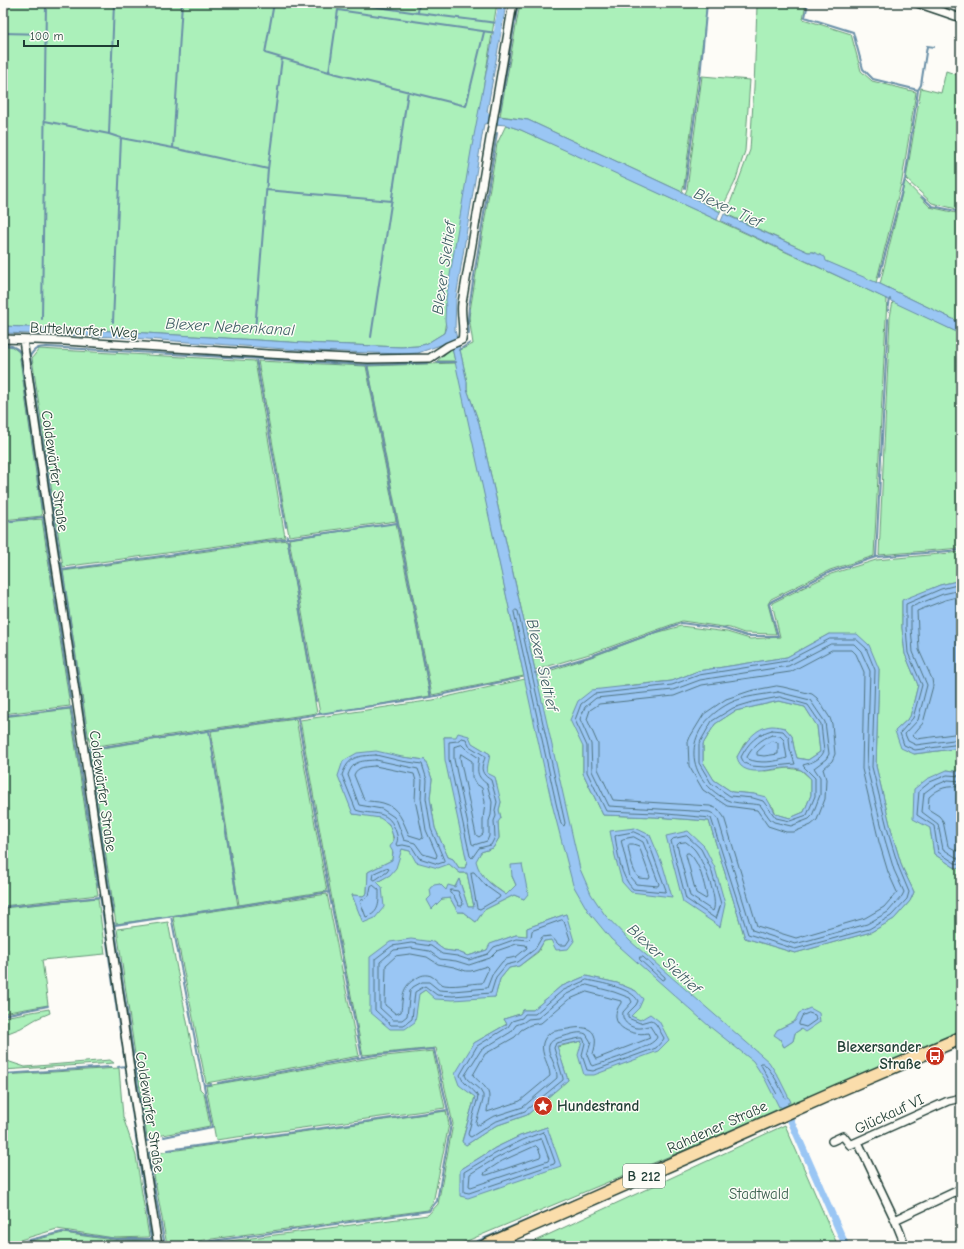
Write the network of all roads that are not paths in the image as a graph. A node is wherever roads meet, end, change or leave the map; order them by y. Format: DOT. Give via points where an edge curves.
graph roads {
  1 [pos="512,3"];
  2 [pos="917,3"];
  3 [pos="961,18"];
  4 [pos="3,339"];
  5 [pos="23,340"];
  6 [pos="959,1041"];
  7 [pos="961,1098"];
  8 [pos="832,1141"];
  9 [pos="858,1142"];
  10 [pos="961,1189"];
  11 [pos="895,1220"];
  12 [pos="905,1245"];
  13 [pos="158,1246"];
  14 [pos="485,1246"];
  1 -- 5 [label="street, Buttelwarfer Weg" via="461,308 463,335 458,343 448,346 430,358 368,359"];
  2 -- 3 [label="street"];
  4 -- 5 [label="street, Buttelwarfer Weg"];
  5 -- 13 [label="street, Coldewärfer Straße"];
  6 -- 14 [label="main road, Rahdener Straße / B 212"];
  7 -- 9 [label="street, Glückauf VI" via="948,1101"];
  8 -- 9 [label="street, Glückauf VI" via="843,1136 850,1145"];
  9 -- 11 [label="street"];
  10 -- 11 [label="street"];
  11 -- 12 [label="street"];
}
